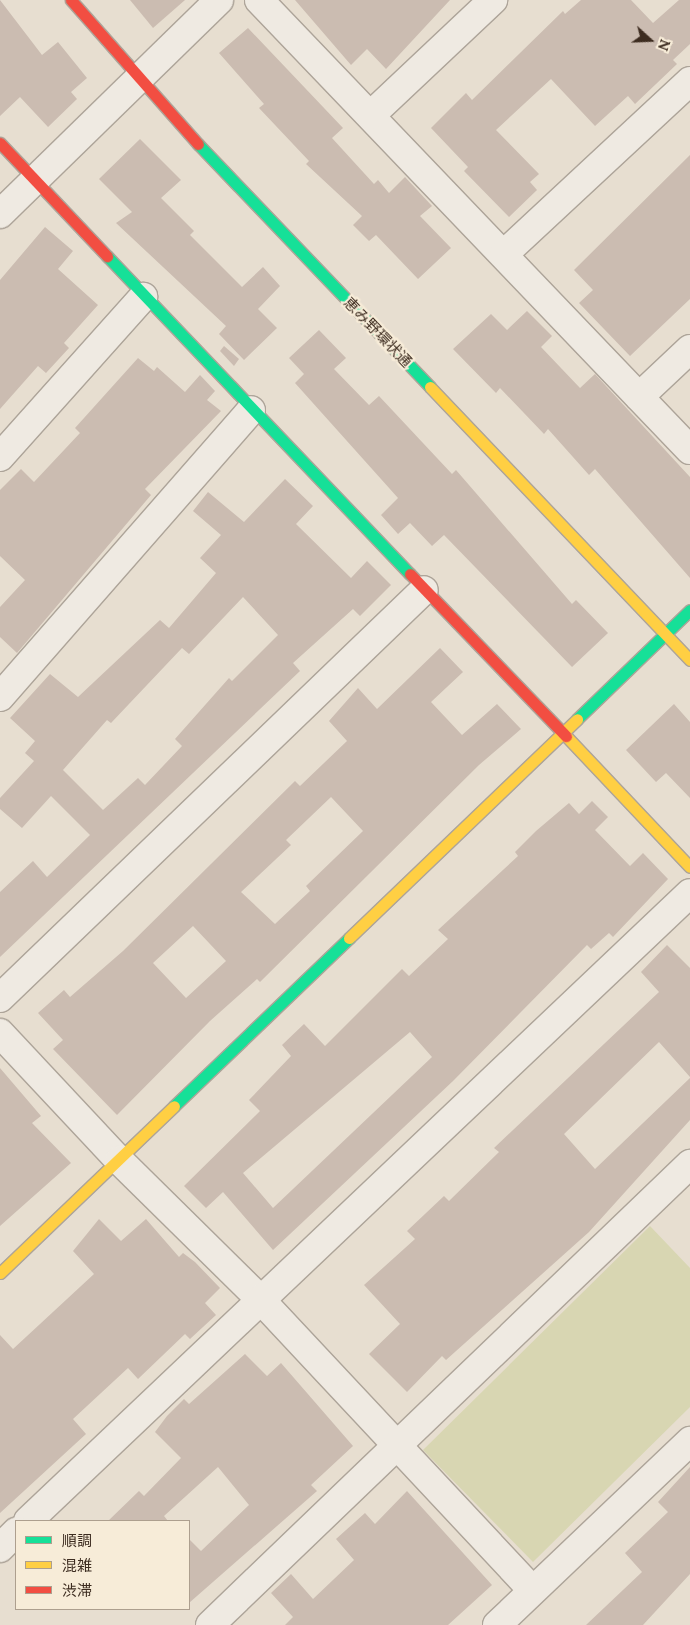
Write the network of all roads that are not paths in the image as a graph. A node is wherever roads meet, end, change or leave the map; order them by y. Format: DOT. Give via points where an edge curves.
graph roads {
  1 [pos="71,0"];
  2 [pos="219,0"];
  3 [pos="259,0"];
  4 [pos="494,0"];
  5 [pos="135,77"];
  6 [pos="690,80"];
  7 [pos="371,115"];
  8 [pos="0,143"];
  9 [pos="31,179"];
  10 [pos="0,214"];
  11 [pos="504,254"];
  12 [pos="143,297"];
  13 [pos="690,349"];
  14 [pos="639,397"];
  15 [pos="251,410"];
  16 [pos="690,450"];
  17 [pos="0,457"];
  18 [pos="424,590"];
  19 [pos="690,610"];
  20 [pos="665,634"];
  21 [pos="690,660"];
  22 [pos="0,697"];
  23 [pos="562,735"];
  24 [pos="690,867"];
  25 [pos="690,892"];
  26 [pos="0,998"];
  27 [pos="0,1033"];
  28 [pos="119,1160"];
  29 [pos="690,1164"];
  30 [pos="0,1273"];
  31 [pos="260,1299"];
  32 [pos="690,1441"];
  33 [pos="398,1446"];
  34 [pos="29,1520"];
  35 [pos="15,1533"];
  36 [pos="0,1548"];
  37 [pos="532,1590"];
  38 [pos="210,1625"];
  39 [pos="497,1625"];
  1 -- 5 [label="street, 恵み野環状通"];
  2 -- 5 [label="street"];
  3 -- 7 [label="street"];
  4 -- 7 [label="street"];
  5 -- 9 [label="street"];
  5 -- 20 [label="street, 恵み野環状通"];
  6 -- 11 [label="street"];
  7 -- 11 [label="street"];
  8 -- 9 [label="street"];
  9 -- 10 [label="street"];
  9 -- 12 [label="street"];
  11 -- 14 [label="street"];
  12 -- 15 [label="street"];
  12 -- 17 [label="street"];
  13 -- 14 [label="street"];
  14 -- 16 [label="street"];
  15 -- 18 [label="street"];
  15 -- 22 [label="street"];
  18 -- 23 [label="street"];
  18 -- 26 [label="street"];
  19 -- 20 [label="street"];
  20 -- 21 [label="street, 恵み野環状通"];
  20 -- 23 [label="street"];
  23 -- 24 [label="street"];
  23 -- 28 [label="street"];
  25 -- 31 [label="street"];
  27 -- 28 [label="street"];
  28 -- 30 [label="street"];
  28 -- 31 [label="street"];
  29 -- 33 [label="street"];
  31 -- 33 [label="street"];
  31 -- 34 [label="street"];
  32 -- 37 [label="street"];
  33 -- 37 [label="street"];
  33 -- 38 [label="street"];
  35 -- 36 [label="street"];
  37 -- 39 [label="street"];
}
